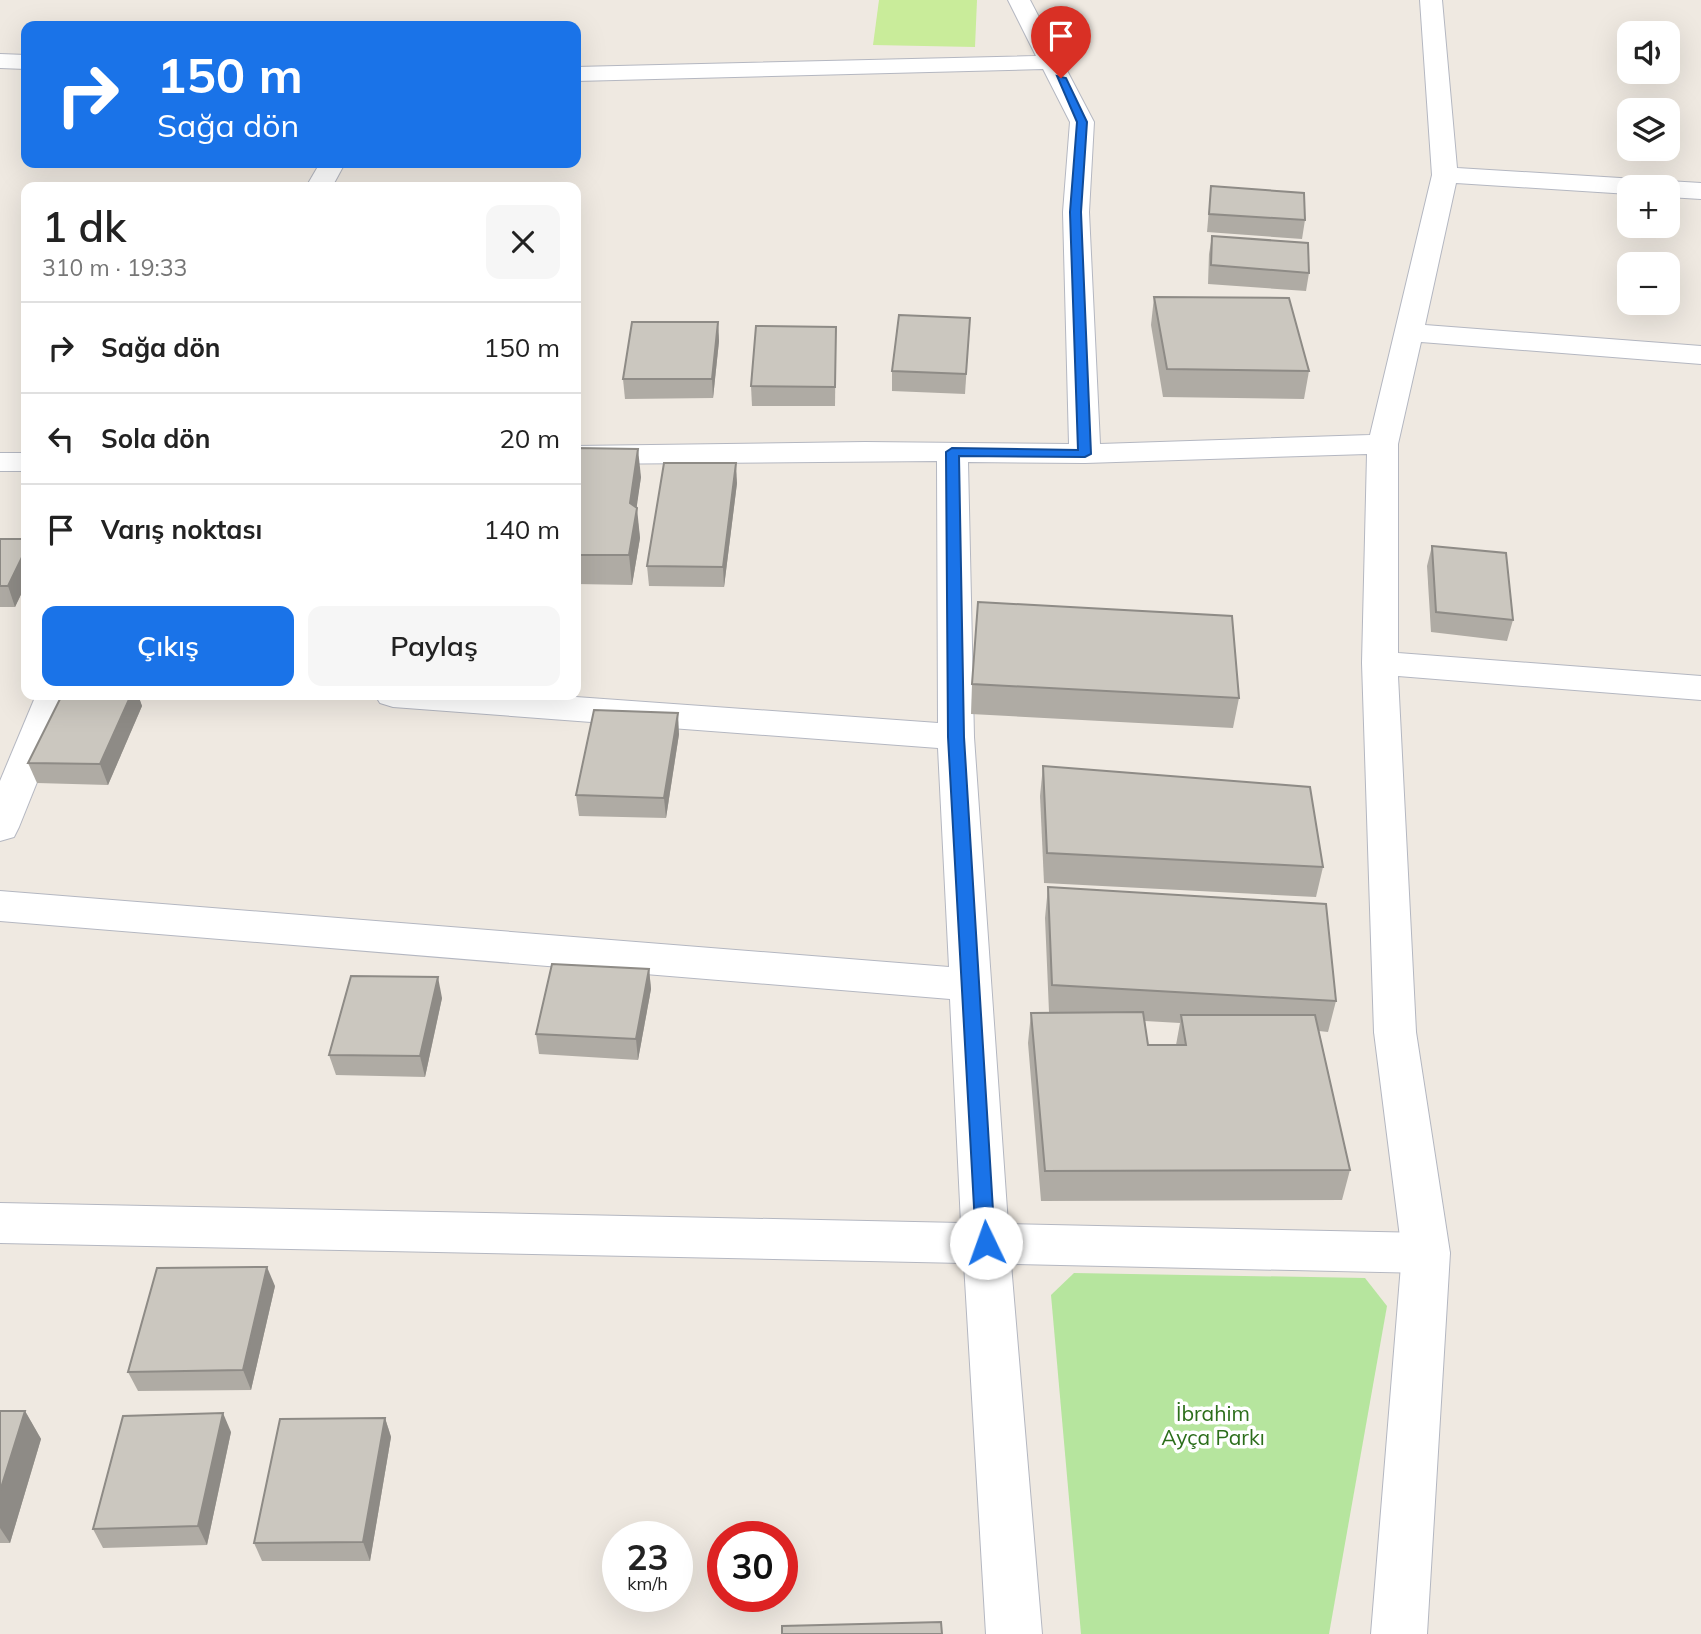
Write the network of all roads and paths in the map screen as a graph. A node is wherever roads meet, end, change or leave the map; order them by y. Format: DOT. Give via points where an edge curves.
graph roads {
  1 [pos="1019,0"];
  2 [pos="1431,0"];
  3 [pos="0,61"];
  4 [pos="21,62"];
  5 [pos="1053,62"];
  6 [pos="581,74"];
  7 [pos="1445,175"];
  8 [pos="1617,186"];
  9 [pos="1680,190"];
  10 [pos="1701,191"];
  11 [pos="1409,332"];
  12 [pos="1701,355"];
  13 [pos="1383,444"];
  14 [pos="952,452"];
  15 [pos="1085,454"];
  16 [pos="581,455"];
  17 [pos="21,462"];
  18 [pos="0,463"];
  19 [pos="1380,663"];
  20 [pos="1701,688"];
  21 [pos="52,700"];
  22 [pos="460,700"];
  23 [pos="956,737"];
  24 [pos="2,818"];
  25 [pos="0,906"];
  26 [pos="972,985"];
  27 [pos="0,1223"];
  28 [pos="986,1243"];
  29 [pos="1426,1253"];
  30 [pos="1014,1634"];
  31 [pos="1399,1634"];
  1 -- 5 [label="street"];
  2 -- 7 [label="street"];
  3 -- 4 [label="street"];
  5 -- 6 [label="street"];
  5 -- 15 [label="street" via="1082,122 1076,212"];
  7 -- 8 [label="street"];
  7 -- 11 [label="street"];
  9 -- 10 [label="street"];
  11 -- 12 [label="street"];
  11 -- 13 [label="street"];
  13 -- 15 [label="street"];
  13 -- 19 [label="street"];
  14 -- 15 [label="street"];
  14 -- 16 [label="street"];
  14 -- 23 [label="street"];
  17 -- 18 [label="street"];
  19 -- 20 [label="street"];
  19 -- 29 [label="street" via="1395,1032"];
  21 -- 24 [label="street"];
  22 -- 23 [label="street"];
  23 -- 26 [label="street"];
  25 -- 26 [label="street"];
  26 -- 28 [label="street"];
  27 -- 28 [label="street"];
  28 -- 29 [label="street"];
  28 -- 30 [label="street"];
  29 -- 31 [label="street"];
}
